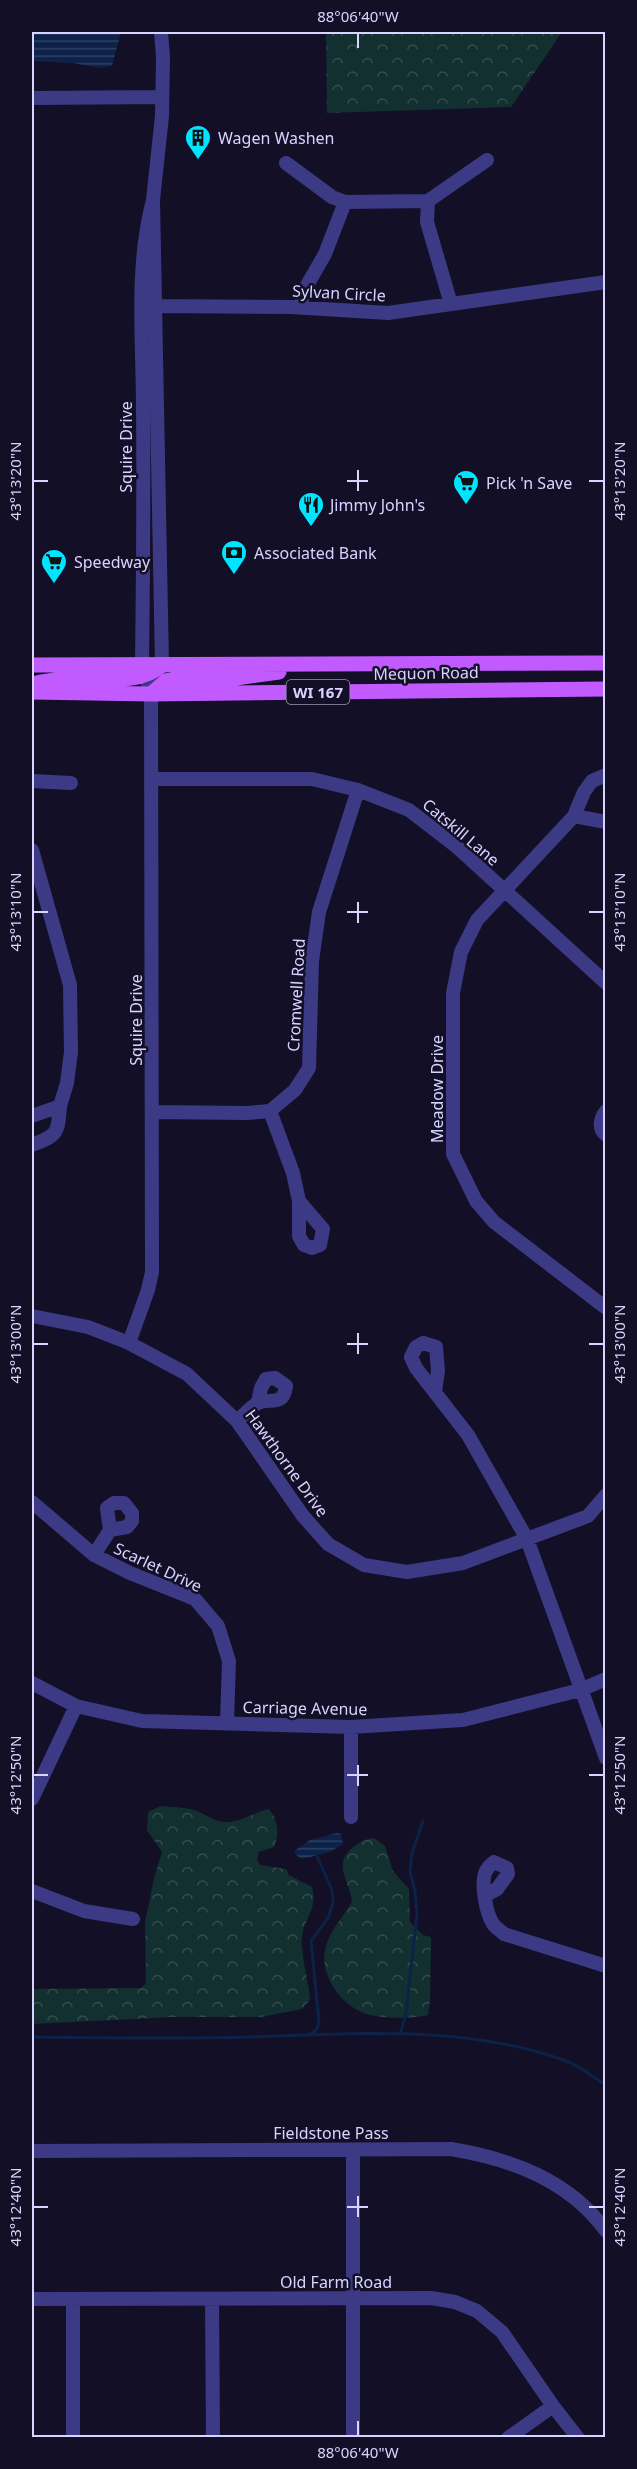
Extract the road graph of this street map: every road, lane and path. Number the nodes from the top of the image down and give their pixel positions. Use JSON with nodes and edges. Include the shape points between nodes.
{"nodes":[{"id":1,"x":161,"y":32,"type":"edge"},
{"id":2,"x":32,"y":98,"type":"edge"},
{"id":3,"x":162,"y":98,"type":"junction"},
{"id":4,"x":487,"y":160,"type":"dead end"},
{"id":5,"x":286,"y":163,"type":"dead end"},
{"id":6,"x":153,"y":200,"type":"junction"},
{"id":7,"x":428,"y":201,"type":"junction"},
{"id":8,"x":345,"y":202,"type":"junction"},
{"id":9,"x":606,"y":282,"type":"edge"},
{"id":10,"x":450,"y":304,"type":"junction"},
{"id":11,"x":141,"y":306,"type":"junction"},
{"id":12,"x":156,"y":306,"type":"junction"},
{"id":13,"x":300,"y":307,"type":"junction"},
{"id":14,"x":606,"y":663,"type":"edge"},
{"id":15,"x":162,"y":665,"type":"junction"},
{"id":16,"x":317,"y":665,"type":"junction"},
{"id":17,"x":32,"y":666,"type":"edge"},
{"id":18,"x":144,"y":670,"type":"junction"},
{"id":19,"x":32,"y":684,"type":"edge"},
{"id":20,"x":606,"y":689,"type":"edge"},
{"id":21,"x":32,"y":692,"type":"edge"},
{"id":22,"x":151,"y":694,"type":"junction"},
{"id":23,"x":606,"y":775,"type":"edge"},
{"id":24,"x":152,"y":779,"type":"junction"},
{"id":25,"x":32,"y":780,"type":"edge"},
{"id":26,"x":71,"y":783,"type":"dead end"},
{"id":27,"x":358,"y":790,"type":"junction"},
{"id":28,"x":574,"y":816,"type":"junction"},
{"id":29,"x":606,"y":822,"type":"edge"},
{"id":30,"x":32,"y":850,"type":"edge"},
{"id":31,"x":505,"y":891,"type":"junction"},
{"id":32,"x":606,"y":983,"type":"edge"},
{"id":33,"x":60,"y":1106,"type":"junction"},
{"id":34,"x":270,"y":1111,"type":"junction"},
{"id":35,"x":606,"y":1111,"type":"edge"},
{"id":36,"x":153,"y":1112,"type":"junction"},
{"id":37,"x":32,"y":1116,"type":"edge"},
{"id":38,"x":606,"y":1135,"type":"edge"},
{"id":39,"x":32,"y":1145,"type":"edge"},
{"id":40,"x":299,"y":1202,"type":"dead end"},
{"id":41,"x":606,"y":1308,"type":"edge"},
{"id":42,"x":32,"y":1316,"type":"edge"},
{"id":43,"x":129,"y":1343,"type":"junction"},
{"id":44,"x":435,"y":1392,"type":"dead end"},
{"id":45,"x":258,"y":1402,"type":"dead end"},
{"id":46,"x":237,"y":1421,"type":"junction"},
{"id":47,"x":606,"y":1495,"type":"edge"},
{"id":48,"x":32,"y":1502,"type":"edge"},
{"id":49,"x":110,"y":1530,"type":"dead end"},
{"id":50,"x":527,"y":1539,"type":"junction"},
{"id":51,"x":94,"y":1555,"type":"junction"},
{"id":52,"x":606,"y":1679,"type":"edge"},
{"id":53,"x":32,"y":1683,"type":"edge"},
{"id":54,"x":580,"y":1690,"type":"junction"},
{"id":55,"x":76,"y":1706,"type":"junction"},
{"id":56,"x":227,"y":1722,"type":"junction"},
{"id":57,"x":351,"y":1727,"type":"junction"},
{"id":58,"x":606,"y":1758,"type":"edge"},
{"id":59,"x":32,"y":1799,"type":"edge"},
{"id":60,"x":351,"y":1818,"type":"dead end"},
{"id":61,"x":32,"y":1892,"type":"edge"},
{"id":62,"x":486,"y":1895,"type":"dead end"},
{"id":63,"x":134,"y":1919,"type":"dead end"},
{"id":64,"x":606,"y":1966,"type":"edge"},
{"id":65,"x":353,"y":2150,"type":"junction"},
{"id":66,"x":32,"y":2151,"type":"edge"},
{"id":67,"x":606,"y":2231,"type":"edge"},
{"id":68,"x":353,"y":2298,"type":"junction"},
{"id":69,"x":32,"y":2300,"type":"edge"},
{"id":70,"x":73,"y":2300,"type":"junction"},
{"id":71,"x":212,"y":2300,"type":"junction"},
{"id":72,"x":553,"y":2406,"type":"junction"},
{"id":73,"x":73,"y":2438,"type":"edge"},
{"id":74,"x":213,"y":2438,"type":"edge"},
{"id":75,"x":353,"y":2438,"type":"edge"},
{"id":76,"x":508,"y":2438,"type":"edge"},
{"id":77,"x":578,"y":2438,"type":"edge"}],
"edges":[{"from":1,"to":3,"type":"street","name":"Squire Drive"},
{"from":2,"to":3,"type":"street"},
{"from":3,"to":6,"type":"street","name":"Squire Drive"},
{"from":4,"to":7,"type":"street"},
{"from":5,"to":8,"type":"street"},
{"from":6,"to":11,"type":"street","name":"Squire Drive","via":[[142,251]]},
{"from":6,"to":12,"type":"street","name":"Squire Drive"},
{"from":7,"to":8,"type":"street"},
{"from":7,"to":10,"type":"street","via":[[427,222]]},
{"from":8,"to":13,"type":"street"},
{"from":9,"to":10,"type":"street","name":"Sylvan Circle"},
{"from":10,"to":13,"type":"street","name":"Sylvan Circle","via":[[388,313]]},
{"from":11,"to":12,"type":"street","name":"Sylvan Circle"},
{"from":11,"to":18,"type":"street","name":"Squire Drive"},
{"from":12,"to":13,"type":"street","name":"Sylvan Circle"},
{"from":12,"to":15,"type":"street","name":"Squire Drive"},
{"from":14,"to":16,"type":"main road","name":"Mequon Road","number":"WI 167"},
{"from":15,"to":16,"type":"main road","name":"Mequon Road","number":"WI 167"},
{"from":15,"to":18,"type":"main road","via":[[152,673]]},
{"from":15,"to":22,"type":"street","name":"Squire Drive"},
{"from":16,"to":22,"type":"main road","via":[[229,679],[177,679],[166,681]]},
{"from":17,"to":18,"type":"main road"},
{"from":18,"to":19,"type":"main road","via":[[128,678],[73,678]]},
{"from":18,"to":22,"type":"street","name":"Squire Drive"},
{"from":20,"to":22,"type":"main road","name":"Mequon Road","number":"WI 167"},
{"from":21,"to":22,"type":"main road","name":"Mequon Road","number":"WI 167"},
{"from":22,"to":24,"type":"street","name":"Squire Drive"},
{"from":23,"to":28,"type":"street","name":"Meadow Drive","via":[[592,781]]},
{"from":24,"to":27,"type":"street","name":"Catskill Lane","via":[[312,779]]},
{"from":24,"to":36,"type":"street","name":"Squire Drive"},
{"from":25,"to":26,"type":"street"},
{"from":27,"to":31,"type":"street","name":"Catskill Lane","via":[[409,810]]},
{"from":27,"to":34,"type":"street","name":"Cromwell Road","via":[[319,912],[312,961],[309,1068],[295,1090]]},
{"from":28,"to":29,"type":"street"},
{"from":28,"to":31,"type":"street","name":"Meadow Drive"},
{"from":30,"to":33,"type":"street","via":[[70,986],[71,1052]]},
{"from":31,"to":32,"type":"street","name":"Catskill Lane"},
{"from":31,"to":41,"type":"street","name":"Meadow Drive","via":[[477,920],[461,952],[453,993],[453,1154],[476,1201],[494,1222]]},
{"from":33,"to":37,"type":"street"},
{"from":33,"to":39,"type":"street","via":[[57,1131]]},
{"from":34,"to":36,"type":"street"},
{"from":34,"to":40,"type":"street","via":[[293,1173]]},
{"from":35,"to":38,"type":"street","via":[[600,1127]]},
{"from":36,"to":43,"type":"street","name":"Squire Drive","via":[[152,1272]]},
{"from":42,"to":43,"type":"street","name":"Hawthorne Drive","via":[[88,1327]]},
{"from":43,"to":46,"type":"street","name":"Hawthorne Drive","via":[[187,1374]]},
{"from":44,"to":50,"type":"street","via":[[468,1436]]},
{"from":45,"to":46,"type":"street"},
{"from":46,"to":50,"type":"street","name":"Hawthorne Drive","via":[[303,1516],[328,1544],[364,1565],[406,1572],[463,1563]]},
{"from":47,"to":50,"type":"street","via":[[588,1516]]},
{"from":48,"to":51,"type":"street","name":"Scarlet Drive"},
{"from":49,"to":51,"type":"street"},
{"from":50,"to":54,"type":"street"},
{"from":51,"to":56,"type":"street","name":"Scarlet Drive","via":[[195,1599],[218,1626],[229,1661]]},
{"from":52,"to":54,"type":"street","name":"Carriage Avenue"},
{"from":53,"to":55,"type":"street","name":"Carriage Avenue"},
{"from":54,"to":57,"type":"street","name":"Carriage Avenue","via":[[463,1720]]},
{"from":54,"to":58,"type":"street"},
{"from":55,"to":56,"type":"street","name":"Carriage Avenue","via":[[142,1721]]},
{"from":55,"to":59,"type":"street"},
{"from":56,"to":57,"type":"street","name":"Carriage Avenue"},
{"from":57,"to":60,"type":"street"},
{"from":61,"to":63,"type":"street","via":[[84,1911]]},
{"from":62,"to":64,"type":"street","via":[[493,1924],[504,1934]]},
{"from":65,"to":66,"type":"street","name":"Fieldstone Pass"},
{"from":65,"to":67,"type":"street","name":"Fieldstone Pass","via":[[452,2149],[513,2163],[562,2189],[593,2213]]},
{"from":65,"to":68,"type":"street"},
{"from":68,"to":71,"type":"street","name":"Old Farm Road"},
{"from":68,"to":72,"type":"street","name":"Old Farm Road","via":[[431,2298],[477,2311],[502,2332]]},
{"from":68,"to":75,"type":"street"},
{"from":69,"to":70,"type":"street","name":"Old Farm Road"},
{"from":70,"to":71,"type":"street","name":"Old Farm Road"},
{"from":70,"to":73,"type":"street"},
{"from":71,"to":74,"type":"street"},
{"from":72,"to":76,"type":"street"},
{"from":72,"to":77,"type":"street","name":"Old Farm Road"}]}
